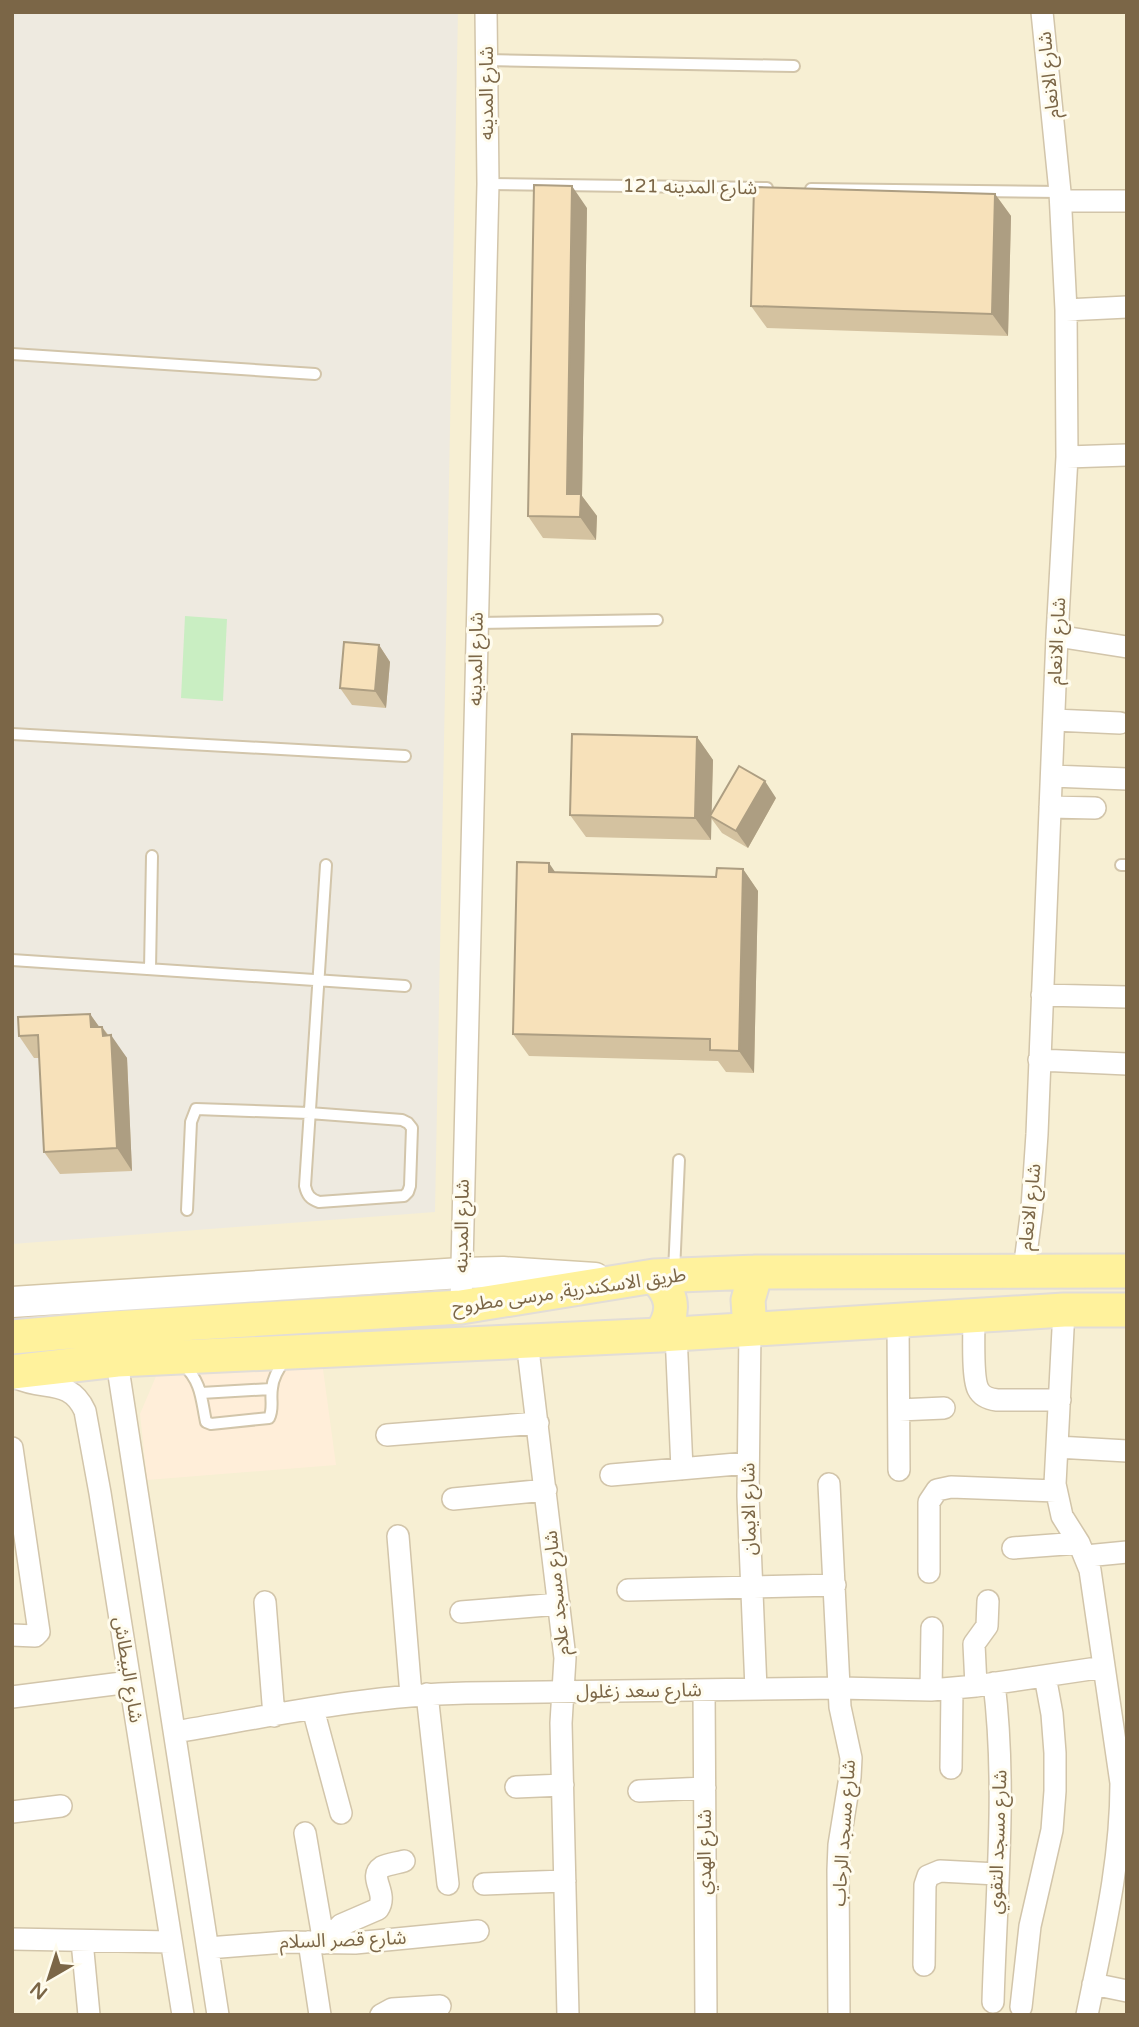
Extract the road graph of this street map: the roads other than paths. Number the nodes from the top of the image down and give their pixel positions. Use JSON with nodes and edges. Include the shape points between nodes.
{"nodes":[{"id":1,"x":486,"y":12,"type":"edge"},
{"id":2,"x":1042,"y":12,"type":"edge"},
{"id":3,"x":487,"y":60,"type":"junction"},
{"id":4,"x":794,"y":66,"type":"dead end"},
{"id":5,"x":488,"y":184,"type":"junction"},
{"id":6,"x":781,"y":188,"type":"edge"},
{"id":7,"x":795,"y":188,"type":"edge"},
{"id":8,"x":1060,"y":197,"type":"junction"},
{"id":9,"x":1127,"y":201,"type":"edge"},
{"id":10,"x":1127,"y":307,"type":"edge"},
{"id":11,"x":1066,"y":310,"type":"junction"},
{"id":12,"x":12,"y":354,"type":"edge"},
{"id":13,"x":315,"y":374,"type":"dead end"},
{"id":14,"x":1127,"y":455,"type":"edge"},
{"id":15,"x":1067,"y":457,"type":"junction"},
{"id":16,"x":657,"y":620,"type":"dead end"},
{"id":17,"x":477,"y":623,"type":"junction"},
{"id":18,"x":1057,"y":636,"type":"junction"},
{"id":19,"x":1127,"y":647,"type":"edge"},
{"id":20,"x":1054,"y":720,"type":"junction"},
{"id":21,"x":1119,"y":723,"type":"dead end"},
{"id":22,"x":12,"y":734,"type":"edge"},
{"id":23,"x":405,"y":755,"type":"dead end"},
{"id":24,"x":1052,"y":776,"type":"junction"},
{"id":25,"x":1127,"y":779,"type":"edge"},
{"id":26,"x":1050,"y":807,"type":"junction"},
{"id":27,"x":1095,"y":808,"type":"dead end"},
{"id":28,"x":152,"y":856,"type":"dead end"},
{"id":29,"x":326,"y":865,"type":"dead end"},
{"id":30,"x":12,"y":960,"type":"edge"},
{"id":31,"x":150,"y":969,"type":"junction"},
{"id":32,"x":318,"y":981,"type":"junction"},
{"id":33,"x":405,"y":986,"type":"dead end"},
{"id":34,"x":1042,"y":996,"type":"junction"},
{"id":35,"x":1127,"y":998,"type":"edge"},
{"id":36,"x":1039,"y":1060,"type":"junction"},
{"id":37,"x":1127,"y":1064,"type":"edge"},
{"id":38,"x":310,"y":1113,"type":"junction"},
{"id":39,"x":679,"y":1160,"type":"dead end"},
{"id":40,"x":187,"y":1210,"type":"dead end"},
{"id":41,"x":1024,"y":1270,"type":"junction"},
{"id":42,"x":1127,"y":1271,"type":"edge"},
{"id":43,"x":756,"y":1272,"type":"junction"},
{"id":44,"x":461,"y":1273,"type":"junction"},
{"id":45,"x":664,"y":1275,"type":"junction"},
{"id":46,"x":620,"y":1281,"type":"junction"},
{"id":47,"x":12,"y":1302,"type":"edge"},
{"id":48,"x":461,"y":1307,"type":"junction"},
{"id":49,"x":1064,"y":1310,"type":"junction"},
{"id":50,"x":1127,"y":1310,"type":"edge"},
{"id":51,"x":974,"y":1316,"type":"junction"},
{"id":52,"x":898,"y":1321,"type":"junction"},
{"id":53,"x":113,"y":1328,"type":"junction"},
{"id":54,"x":750,"y":1329,"type":"junction"},
{"id":55,"x":668,"y":1334,"type":"junction"},
{"id":56,"x":12,"y":1338,"type":"edge"},
{"id":57,"x":527,"y":1341,"type":"junction"},
{"id":58,"x":293,"y":1352,"type":"junction"},
{"id":59,"x":176,"y":1357,"type":"junction"},
{"id":60,"x":117,"y":1360,"type":"junction"},
{"id":61,"x":12,"y":1374,"type":"edge"},
{"id":62,"x":271,"y":1388,"type":"junction"},
{"id":63,"x":201,"y":1392,"type":"junction"},
{"id":64,"x":1059,"y":1400,"type":"junction"},
{"id":65,"x":944,"y":1408,"type":"dead end"},
{"id":66,"x":899,"y":1410,"type":"junction"},
{"id":67,"x":538,"y":1423,"type":"junction"},
{"id":68,"x":387,"y":1435,"type":"dead end"},
{"id":69,"x":1057,"y":1447,"type":"junction"},
{"id":70,"x":12,"y":1448,"type":"edge"},
{"id":71,"x":1127,"y":1451,"type":"edge"},
{"id":72,"x":748,"y":1463,"type":"junction"},
{"id":73,"x":682,"y":1469,"type":"junction"},
{"id":74,"x":899,"y":1470,"type":"dead end"},
{"id":75,"x":611,"y":1475,"type":"dead end"},
{"id":76,"x":829,"y":1484,"type":"dead end"},
{"id":77,"x":136,"y":1488,"type":"junction"},
{"id":78,"x":546,"y":1490,"type":"junction"},
{"id":79,"x":1056,"y":1491,"type":"junction"},
{"id":80,"x":100,"y":1493,"type":"junction"},
{"id":81,"x":453,"y":1499,"type":"dead end"},
{"id":82,"x":398,"y":1536,"type":"dead end"},
{"id":83,"x":1013,"y":1548,"type":"dead end"},
{"id":84,"x":1083,"y":1550,"type":"junction"},
{"id":85,"x":1127,"y":1552,"type":"edge"},
{"id":86,"x":21,"y":1573,"type":"edge"},
{"id":87,"x":929,"y":1573,"type":"dead end"},
{"id":88,"x":835,"y":1585,"type":"junction"},
{"id":89,"x":752,"y":1587,"type":"junction"},
{"id":90,"x":628,"y":1590,"type":"dead end"},
{"id":91,"x":988,"y":1601,"type":"dead end"},
{"id":92,"x":264,"y":1602,"type":"dead end"},
{"id":93,"x":559,"y":1604,"type":"junction"},
{"id":94,"x":461,"y":1612,"type":"dead end"},
{"id":95,"x":932,"y":1628,"type":"dead end"},
{"id":96,"x":12,"y":1635,"type":"edge"},
{"id":97,"x":1104,"y":1667,"type":"junction"},
{"id":98,"x":1045,"y":1676,"type":"junction"},
{"id":99,"x":130,"y":1682,"type":"junction"},
{"id":100,"x":985,"y":1684,"type":"junction"},
{"id":101,"x":839,"y":1688,"type":"junction"},
{"id":102,"x":756,"y":1689,"type":"junction"},
{"id":103,"x":942,"y":1689,"type":"junction"},
{"id":104,"x":704,"y":1690,"type":"junction"},
{"id":105,"x":562,"y":1692,"type":"junction"},
{"id":106,"x":419,"y":1694,"type":"junction"},
{"id":107,"x":12,"y":1697,"type":"edge"},
{"id":108,"x":313,"y":1709,"type":"junction"},
{"id":109,"x":274,"y":1716,"type":"junction"},
{"id":110,"x":175,"y":1732,"type":"junction"},
{"id":111,"x":951,"y":1768,"type":"dead end"},
{"id":112,"x":563,"y":1785,"type":"junction"},
{"id":113,"x":516,"y":1787,"type":"dead end"},
{"id":114,"x":705,"y":1788,"type":"junction"},
{"id":115,"x":639,"y":1791,"type":"dead end"},
{"id":116,"x":61,"y":1806,"type":"dead end"},
{"id":117,"x":12,"y":1812,"type":"edge"},
{"id":118,"x":341,"y":1813,"type":"dead end"},
{"id":119,"x":305,"y":1833,"type":"dead end"},
{"id":120,"x":404,"y":1861,"type":"dead end"},
{"id":121,"x":1122,"y":1869,"type":"edge"},
{"id":122,"x":997,"y":1874,"type":"junction"},
{"id":123,"x":565,"y":1881,"type":"junction"},
{"id":124,"x":448,"y":1884,"type":"dead end"},
{"id":125,"x":484,"y":1885,"type":"dead end"},
{"id":126,"x":478,"y":1931,"type":"dead end"},
{"id":127,"x":12,"y":1939,"type":"edge"},
{"id":128,"x":82,"y":1941,"type":"junction"},
{"id":129,"x":172,"y":1942,"type":"junction"},
{"id":130,"x":316,"y":1943,"type":"junction"},
{"id":131,"x":208,"y":1948,"type":"junction"},
{"id":132,"x":924,"y":1965,"type":"dead end"},
{"id":133,"x":1093,"y":1984,"type":"junction"},
{"id":134,"x":1127,"y":1991,"type":"edge"},
{"id":135,"x":993,"y":2002,"type":"dead end"},
{"id":136,"x":440,"y":2006,"type":"dead end"},
{"id":137,"x":1021,"y":2007,"type":"dead end"},
{"id":138,"x":89,"y":2015,"type":"edge"},
{"id":139,"x":183,"y":2015,"type":"edge"},
{"id":140,"x":218,"y":2015,"type":"edge"},
{"id":141,"x":320,"y":2015,"type":"edge"},
{"id":142,"x":381,"y":2015,"type":"edge"},
{"id":143,"x":568,"y":2015,"type":"edge"},
{"id":144,"x":706,"y":2015,"type":"edge"},
{"id":145,"x":839,"y":2015,"type":"edge"},
{"id":146,"x":1087,"y":2015,"type":"edge"}],
"edges":[{"from":1,"to":3,"type":"street","name":"شارع المدينه"},
{"from":2,"to":8,"type":"street","name":"شارع الانعام"},
{"from":3,"to":4,"type":"lane"},
{"from":3,"to":5,"type":"street","name":"شارع المدينه"},
{"from":5,"to":6,"type":"lane","name":"شارع المدينه 121"},
{"from":5,"to":17,"type":"street","name":"شارع المدينه"},
{"from":7,"to":8,"type":"lane"},
{"from":8,"to":9,"type":"street"},
{"from":8,"to":11,"type":"street","name":"شارع الانعام"},
{"from":10,"to":11,"type":"street"},
{"from":11,"to":15,"type":"street","name":"شارع الانعام"},
{"from":12,"to":13,"type":"lane"},
{"from":14,"to":15,"type":"street"},
{"from":15,"to":18,"type":"street","name":"شارع الانعام"},
{"from":16,"to":17,"type":"lane"},
{"from":17,"to":44,"type":"street","name":"شارع المدينه"},
{"from":18,"to":19,"type":"street"},
{"from":18,"to":20,"type":"street","name":"شارع الانعام"},
{"from":20,"to":21,"type":"street"},
{"from":20,"to":24,"type":"street","name":"شارع الانعام"},
{"from":22,"to":23,"type":"lane"},
{"from":24,"to":25,"type":"street"},
{"from":24,"to":26,"type":"street","name":"شارع الانعام"},
{"from":26,"to":27,"type":"street"},
{"from":26,"to":34,"type":"street","name":"شارع الانعام"},
{"from":28,"to":31,"type":"lane"},
{"from":29,"to":32,"type":"lane"},
{"from":30,"to":31,"type":"lane"},
{"from":31,"to":32,"type":"lane"},
{"from":32,"to":33,"type":"lane"},
{"from":32,"to":38,"type":"lane"},
{"from":34,"to":35,"type":"street"},
{"from":34,"to":36,"type":"street","name":"شارع الانعام"},
{"from":36,"to":37,"type":"street"},
{"from":36,"to":41,"type":"street","name":"شارع الانعام","via":[[1034,1184]]},
{"from":38,"to":38,"type":"lane","via":[[305,1186],[312,1200],[392,1197],[408,1192],[412,1128],[408,1123]]},
{"from":38,"to":40,"type":"lane","via":[[196,1109],[191,1122]]},
{"from":39,"to":45,"type":"lane"},
{"from":41,"to":42,"type":"main road","name":"طريق الاسكندرية, مرسى مطروح"},
{"from":41,"to":43,"type":"main road","name":"طريق الاسكندرية, مرسى مطروح"},
{"from":43,"to":45,"type":"main road","name":"طريق الاسكندرية, مرسى مطروح"},
{"from":43,"to":54,"type":"main road","via":[[748,1300]]},
{"from":44,"to":46,"type":"main road"},
{"from":44,"to":47,"type":"main road"},
{"from":44,"to":48,"type":"street","name":"شارع المدينه"},
{"from":45,"to":46,"type":"main road","name":"طريق الاسكندرية, مرسى مطروح"},
{"from":45,"to":55,"type":"main road","via":[[671,1311]]},
{"from":46,"to":48,"type":"main road","name":"طريق الاسكندرية, مرسى مطروح"},
{"from":48,"to":53,"type":"main road","name":"طريق الاسكندرية, مرسى مطروح"},
{"from":49,"to":50,"type":"main road","name":"طريق الاسكندرية, مرسى مطروح"},
{"from":49,"to":51,"type":"main road","name":"طريق الاسكندرية, مرسى مطروح"},
{"from":49,"to":64,"type":"street"},
{"from":51,"to":52,"type":"main road","name":"طريق الاسكندرية, مرسى مطروح"},
{"from":51,"to":64,"type":"street","via":[[976,1383],[981,1394],[997,1400]]},
{"from":52,"to":54,"type":"main road","name":"طريق الاسكندرية, مرسى مطروح"},
{"from":52,"to":66,"type":"street"},
{"from":53,"to":56,"type":"main road","name":"طريق الاسكندرية, مرسى مطروح"},
{"from":53,"to":60,"type":"street","name":"شارع البيطاش"},
{"from":54,"to":55,"type":"main road","name":"طريق الاسكندرية, مرسى مطروح"},
{"from":54,"to":72,"type":"street","name":"شارع الايمان"},
{"from":55,"to":57,"type":"main road","name":"طريق الاسكندرية, مرسى مطروح"},
{"from":55,"to":73,"type":"street"},
{"from":57,"to":58,"type":"main road","name":"طريق الاسكندرية, مرسى مطروح"},
{"from":57,"to":67,"type":"street","name":"شارع مسجد علام"},
{"from":58,"to":59,"type":"main road","name":"طريق الاسكندرية, مرسى مطروح"},
{"from":58,"to":62,"type":"lane","via":[[275,1374]]},
{"from":59,"to":60,"type":"main road","name":"طريق الاسكندرية, مرسى مطروح"},
{"from":59,"to":63,"type":"lane"},
{"from":60,"to":61,"type":"main road","name":"طريق الاسكندرية, مرسى مطروح"},
{"from":60,"to":77,"type":"street","name":"شارع البيطاش"},
{"from":61,"to":80,"type":"street","name":"شارع البيطاش","via":[[30,1383],[56,1386],[79,1399]]},
{"from":62,"to":63,"type":"lane"},
{"from":62,"to":63,"type":"lane","via":[[269,1419],[211,1424],[206,1422]]},
{"from":64,"to":69,"type":"street"},
{"from":65,"to":66,"type":"street"},
{"from":66,"to":74,"type":"street"},
{"from":67,"to":68,"type":"street"},
{"from":67,"to":78,"type":"street","name":"شارع مسجد علام"},
{"from":69,"to":71,"type":"street"},
{"from":69,"to":79,"type":"street"},
{"from":70,"to":86,"type":"street"},
{"from":72,"to":73,"type":"street"},
{"from":72,"to":89,"type":"street","name":"شارع الايمان"},
{"from":73,"to":75,"type":"street"},
{"from":76,"to":88,"type":"street","name":"شارع مسجد الرحاب"},
{"from":77,"to":80,"type":"street"},
{"from":77,"to":110,"type":"street","name":"شارع البيطاش"},
{"from":78,"to":81,"type":"street"},
{"from":78,"to":93,"type":"street","name":"شارع مسجد علام"},
{"from":79,"to":84,"type":"street","via":[[1062,1516]]},
{"from":79,"to":87,"type":"street","via":[[937,1490],[929,1502]]},
{"from":80,"to":99,"type":"street","name":"شارع البيطاش"},
{"from":82,"to":106,"type":"street"},
{"from":83,"to":84,"type":"street"},
{"from":84,"to":85,"type":"street"},
{"from":84,"to":97,"type":"street","via":[[1092,1578]]},
{"from":86,"to":96,"type":"street","via":[[39,1632],[35,1636]]},
{"from":88,"to":89,"type":"street"},
{"from":88,"to":101,"type":"street","name":"شارع مسجد الرحاب"},
{"from":89,"to":90,"type":"street"},
{"from":89,"to":102,"type":"street","name":"شارع الايمان"},
{"from":91,"to":100,"type":"street","name":"شارع مسجد التقوي","via":[[987,1626],[974,1644]]},
{"from":92,"to":109,"type":"street"},
{"from":93,"to":94,"type":"street"},
{"from":93,"to":105,"type":"street","name":"شارع مسجد علام","via":[[565,1658]]},
{"from":95,"to":103,"type":"street"},
{"from":97,"to":98,"type":"street","name":"شارع سعد زغلول"},
{"from":97,"to":121,"type":"street","via":[[1121,1783]]},
{"from":98,"to":100,"type":"street","name":"شارع سعد زغلول"},
{"from":98,"to":137,"type":"street","via":[[1053,1727],[1055,1791],[1052,1830],[1030,1926]]},
{"from":99,"to":107,"type":"street"},
{"from":99,"to":129,"type":"street","name":"شارع البيطاش"},
{"from":100,"to":103,"type":"street","name":"شارع سعد زغلول"},
{"from":100,"to":122,"type":"street","name":"شارع مسجد التقوي","via":[[1000,1756]]},
{"from":101,"to":102,"type":"street","name":"شارع سعد زغلول"},
{"from":101,"to":103,"type":"street","name":"شارع سعد زغلول"},
{"from":101,"to":145,"type":"street","name":"شارع مسجد الرحاب","via":[[851,1758],[839,1845]]},
{"from":102,"to":104,"type":"street","name":"شارع سعد زغلول"},
{"from":103,"to":111,"type":"street"},
{"from":104,"to":105,"type":"street","name":"شارع سعد زغلول"},
{"from":104,"to":114,"type":"street","name":"شارع الهدي"},
{"from":105,"to":106,"type":"street","name":"شارع سعد زغلول"},
{"from":105,"to":112,"type":"street","name":"شارع مسجد علام"},
{"from":106,"to":108,"type":"street","name":"شارع سعد زغلول"},
{"from":106,"to":124,"type":"street"},
{"from":108,"to":109,"type":"street","name":"شارع سعد زغلول"},
{"from":108,"to":118,"type":"street"},
{"from":109,"to":110,"type":"street","name":"شارع سعد زغلول"},
{"from":110,"to":131,"type":"street","name":"شارع البيطاش"},
{"from":112,"to":113,"type":"street"},
{"from":112,"to":123,"type":"street","name":"شارع مسجد علام"},
{"from":114,"to":115,"type":"street"},
{"from":114,"to":144,"type":"street","name":"شارع الهدي"},
{"from":116,"to":117,"type":"street"},
{"from":119,"to":130,"type":"street"},
{"from":120,"to":130,"type":"street","via":[[378,1871],[383,1899],[378,1909],[341,1925]]},
{"from":121,"to":133,"type":"street"},
{"from":122,"to":132,"type":"street","via":[[940,1871],[928,1876]]},
{"from":122,"to":135,"type":"street","name":"شارع مسجد التقوي"},
{"from":123,"to":125,"type":"street"},
{"from":123,"to":143,"type":"street","name":"شارع مسجد علام"},
{"from":126,"to":130,"type":"street","name":"شارع قصر السلام","via":[[378,1942]]},
{"from":127,"to":128,"type":"street"},
{"from":128,"to":129,"type":"street"},
{"from":128,"to":138,"type":"street"},
{"from":129,"to":139,"type":"street","name":"شارع البيطاش"},
{"from":130,"to":131,"type":"street","name":"شارع قصر السلام"},
{"from":130,"to":141,"type":"street"},
{"from":131,"to":140,"type":"street","name":"شارع البيطاش"},
{"from":133,"to":134,"type":"street"},
{"from":133,"to":146,"type":"street"},
{"from":136,"to":142,"type":"street","via":[[391,2009]]}]}
